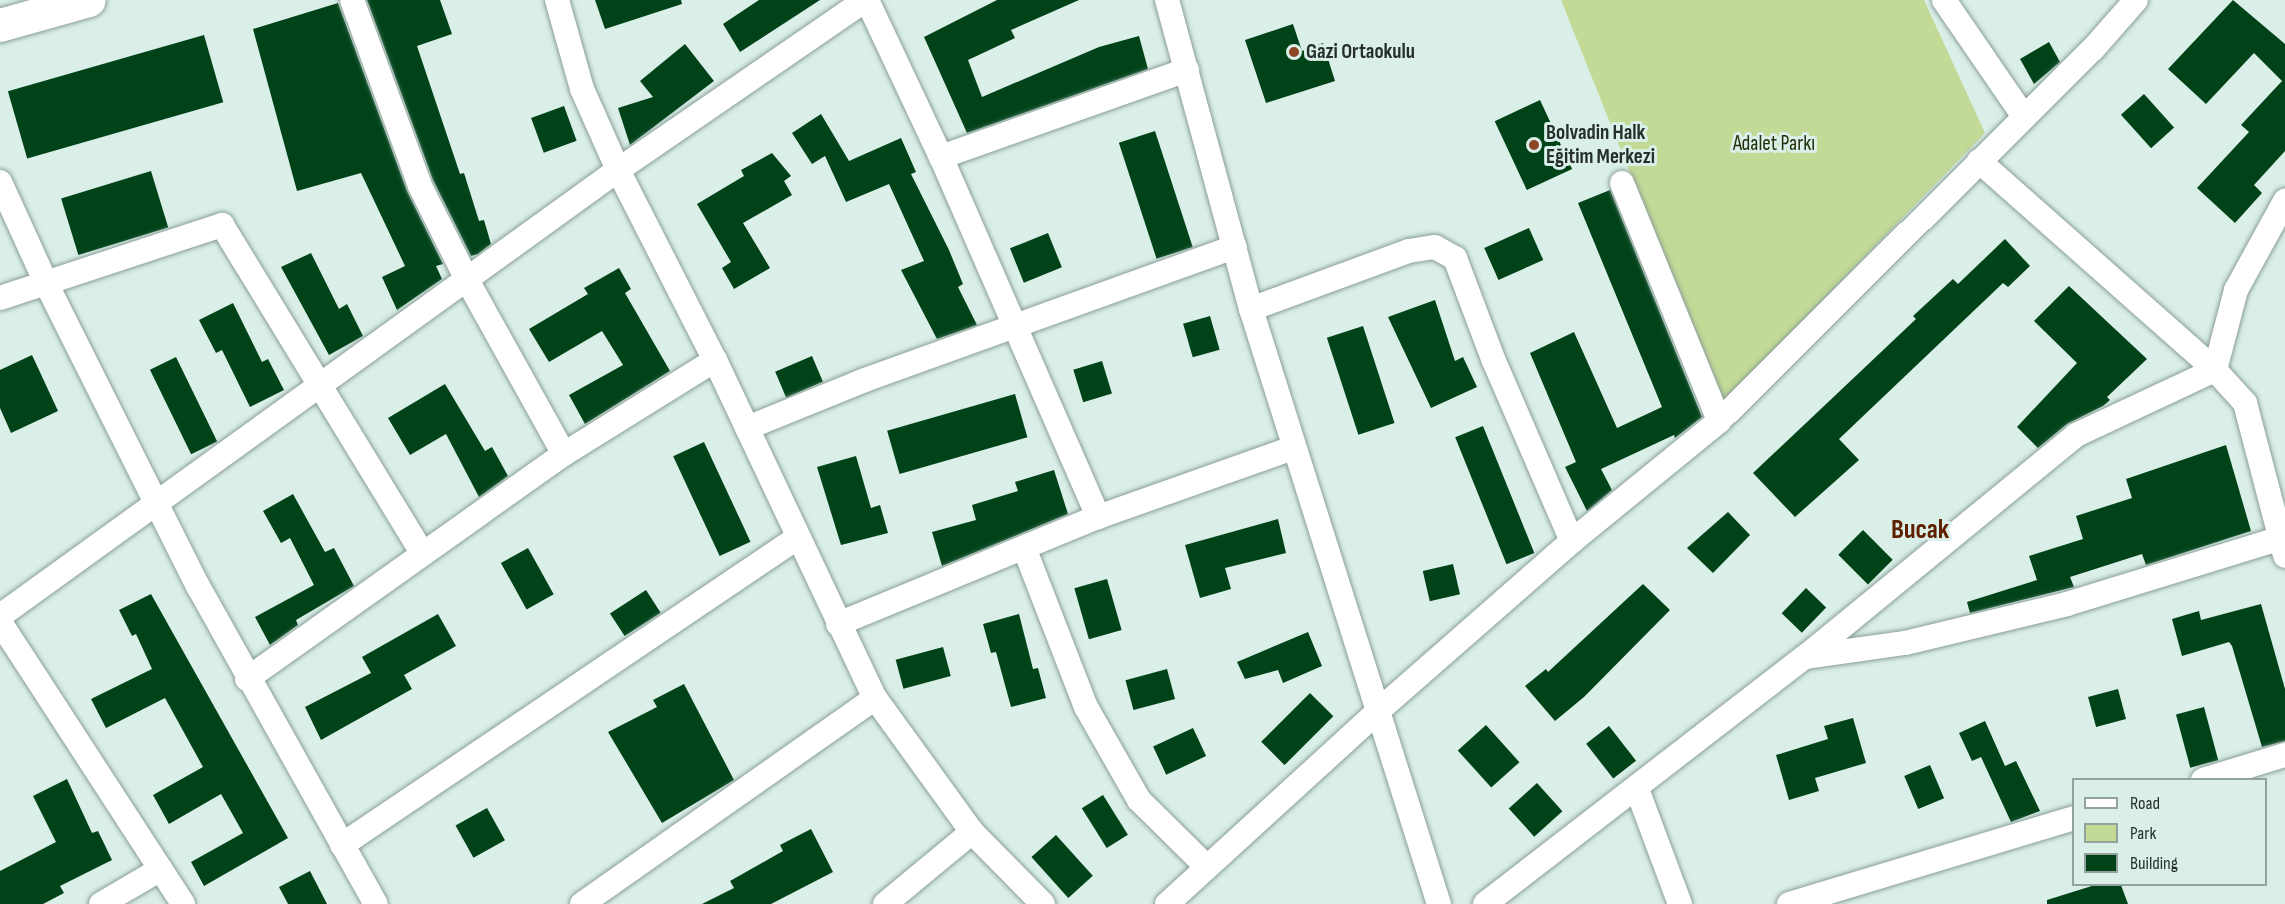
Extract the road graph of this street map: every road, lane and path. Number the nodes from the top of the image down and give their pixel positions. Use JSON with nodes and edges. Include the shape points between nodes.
{"nodes":[{"id":1,"x":89,"y":0,"type":"edge"},
{"id":2,"x":352,"y":0,"type":"edge"},
{"id":3,"x":557,"y":0,"type":"edge"},
{"id":4,"x":866,"y":0,"type":"edge"},
{"id":5,"x":1167,"y":0,"type":"edge"},
{"id":6,"x":1944,"y":0,"type":"edge"},
{"id":7,"x":2136,"y":0,"type":"edge"},
{"id":8,"x":0,"y":25,"type":"edge"},
{"id":9,"x":1187,"y":70,"type":"junction"},
{"id":10,"x":2024,"y":117,"type":"junction"},
{"id":11,"x":941,"y":157,"type":"junction"},
{"id":12,"x":1979,"y":161,"type":"junction"},
{"id":13,"x":618,"y":170,"type":"junction"},
{"id":14,"x":0,"y":182,"type":"edge"},
{"id":15,"x":1622,"y":183,"type":"dead end"},
{"id":16,"x":2285,"y":201,"type":"edge"},
{"id":17,"x":1235,"y":247,"type":"junction"},
{"id":18,"x":467,"y":280,"type":"junction"},
{"id":19,"x":46,"y":283,"type":"junction"},
{"id":20,"x":0,"y":298,"type":"edge"},
{"id":21,"x":1251,"y":309,"type":"junction"},
{"id":22,"x":1016,"y":327,"type":"junction"},
{"id":23,"x":715,"y":360,"type":"junction"},
{"id":24,"x":2215,"y":370,"type":"junction"},
{"id":25,"x":322,"y":384,"type":"junction"},
{"id":26,"x":1719,"y":421,"type":"junction"},
{"id":27,"x":747,"y":428,"type":"junction"},
{"id":28,"x":1293,"y":448,"type":"junction"},
{"id":29,"x":564,"y":454,"type":"junction"},
{"id":30,"x":157,"y":502,"type":"junction"},
{"id":31,"x":1098,"y":517,"type":"junction"},
{"id":32,"x":797,"y":538,"type":"junction"},
{"id":33,"x":1572,"y":541,"type":"junction"},
{"id":34,"x":2283,"y":547,"type":"edge"},
{"id":35,"x":1025,"y":550,"type":"junction"},
{"id":36,"x":422,"y":553,"type":"junction"},
{"id":37,"x":0,"y":616,"type":"edge"},
{"id":38,"x":0,"y":622,"type":"edge"},
{"id":39,"x":838,"y":624,"type":"junction"},
{"id":40,"x":1805,"y":657,"type":"junction"},
{"id":41,"x":247,"y":679,"type":"junction"},
{"id":42,"x":875,"y":698,"type":"junction"},
{"id":43,"x":1377,"y":711,"type":"junction"},
{"id":44,"x":2285,"y":755,"type":"edge"},
{"id":45,"x":2210,"y":778,"type":"edge"},
{"id":46,"x":1637,"y":789,"type":"junction"},
{"id":47,"x":2072,"y":818,"type":"edge"},
{"id":48,"x":972,"y":832,"type":"junction"},
{"id":49,"x":342,"y":845,"type":"junction"},
{"id":50,"x":1207,"y":867,"type":"junction"},
{"id":51,"x":161,"y":869,"type":"junction"},
{"id":52,"x":101,"y":904,"type":"edge"},
{"id":53,"x":183,"y":904,"type":"edge"},
{"id":54,"x":376,"y":904,"type":"edge"},
{"id":55,"x":582,"y":904,"type":"edge"},
{"id":56,"x":885,"y":904,"type":"edge"},
{"id":57,"x":1043,"y":904,"type":"edge"},
{"id":58,"x":1167,"y":904,"type":"edge"},
{"id":59,"x":1439,"y":904,"type":"edge"},
{"id":60,"x":1485,"y":904,"type":"edge"},
{"id":61,"x":1680,"y":904,"type":"edge"},
{"id":62,"x":1789,"y":904,"type":"edge"}],
"edges":[{"from":1,"to":8,"type":"main road"},
{"from":2,"to":18,"type":"street","via":[[420,186]]},
{"from":3,"to":13,"type":"street","via":[[582,89]]},
{"from":4,"to":11,"type":"street"},
{"from":4,"to":13,"type":"street"},
{"from":5,"to":9,"type":"street"},
{"from":6,"to":10,"type":"street"},
{"from":7,"to":10,"type":"street"},
{"from":9,"to":11,"type":"street"},
{"from":9,"to":17,"type":"street"},
{"from":10,"to":12,"type":"street"},
{"from":11,"to":22,"type":"street"},
{"from":12,"to":24,"type":"street"},
{"from":12,"to":26,"type":"street"},
{"from":13,"to":18,"type":"street"},
{"from":13,"to":23,"type":"street"},
{"from":14,"to":19,"type":"street"},
{"from":15,"to":26,"type":"street"},
{"from":16,"to":24,"type":"street","via":[[2236,290]]},
{"from":17,"to":21,"type":"street"},
{"from":17,"to":22,"type":"street"},
{"from":18,"to":25,"type":"street"},
{"from":18,"to":29,"type":"street"},
{"from":19,"to":20,"type":"street"},
{"from":19,"to":25,"type":"street","via":[[222,225]]},
{"from":19,"to":30,"type":"street"},
{"from":21,"to":28,"type":"street"},
{"from":21,"to":33,"type":"street","via":[[1409,251],[1435,247],[1455,258],[1494,361]]},
{"from":22,"to":27,"type":"street"},
{"from":22,"to":31,"type":"street"},
{"from":23,"to":27,"type":"street"},
{"from":23,"to":29,"type":"street"},
{"from":24,"to":34,"type":"street","via":[[2245,403]]},
{"from":24,"to":40,"type":"street","via":[[2076,435]]},
{"from":25,"to":30,"type":"street"},
{"from":25,"to":36,"type":"street"},
{"from":26,"to":33,"type":"street"},
{"from":27,"to":32,"type":"street"},
{"from":28,"to":31,"type":"street"},
{"from":28,"to":43,"type":"street"},
{"from":29,"to":36,"type":"street"},
{"from":30,"to":37,"type":"street"},
{"from":30,"to":41,"type":"street"},
{"from":31,"to":35,"type":"street"},
{"from":32,"to":39,"type":"street"},
{"from":32,"to":49,"type":"street"},
{"from":33,"to":43,"type":"street"},
{"from":34,"to":40,"type":"street","via":[[1905,643]]},
{"from":35,"to":39,"type":"street"},
{"from":35,"to":50,"type":"street","via":[[1086,707],[1139,800]]},
{"from":36,"to":41,"type":"street"},
{"from":38,"to":51,"type":"street"},
{"from":39,"to":42,"type":"street"},
{"from":40,"to":46,"type":"street","via":[[1701,734]]},
{"from":41,"to":49,"type":"street"},
{"from":42,"to":48,"type":"street"},
{"from":42,"to":55,"type":"street"},
{"from":43,"to":50,"type":"street"},
{"from":43,"to":59,"type":"street"},
{"from":44,"to":45,"type":"street"},
{"from":46,"to":60,"type":"street"},
{"from":46,"to":61,"type":"street"},
{"from":47,"to":62,"type":"street"},
{"from":48,"to":56,"type":"street"},
{"from":48,"to":57,"type":"street"},
{"from":49,"to":54,"type":"street"},
{"from":50,"to":58,"type":"street"},
{"from":51,"to":52,"type":"street"},
{"from":51,"to":53,"type":"street"}]}
